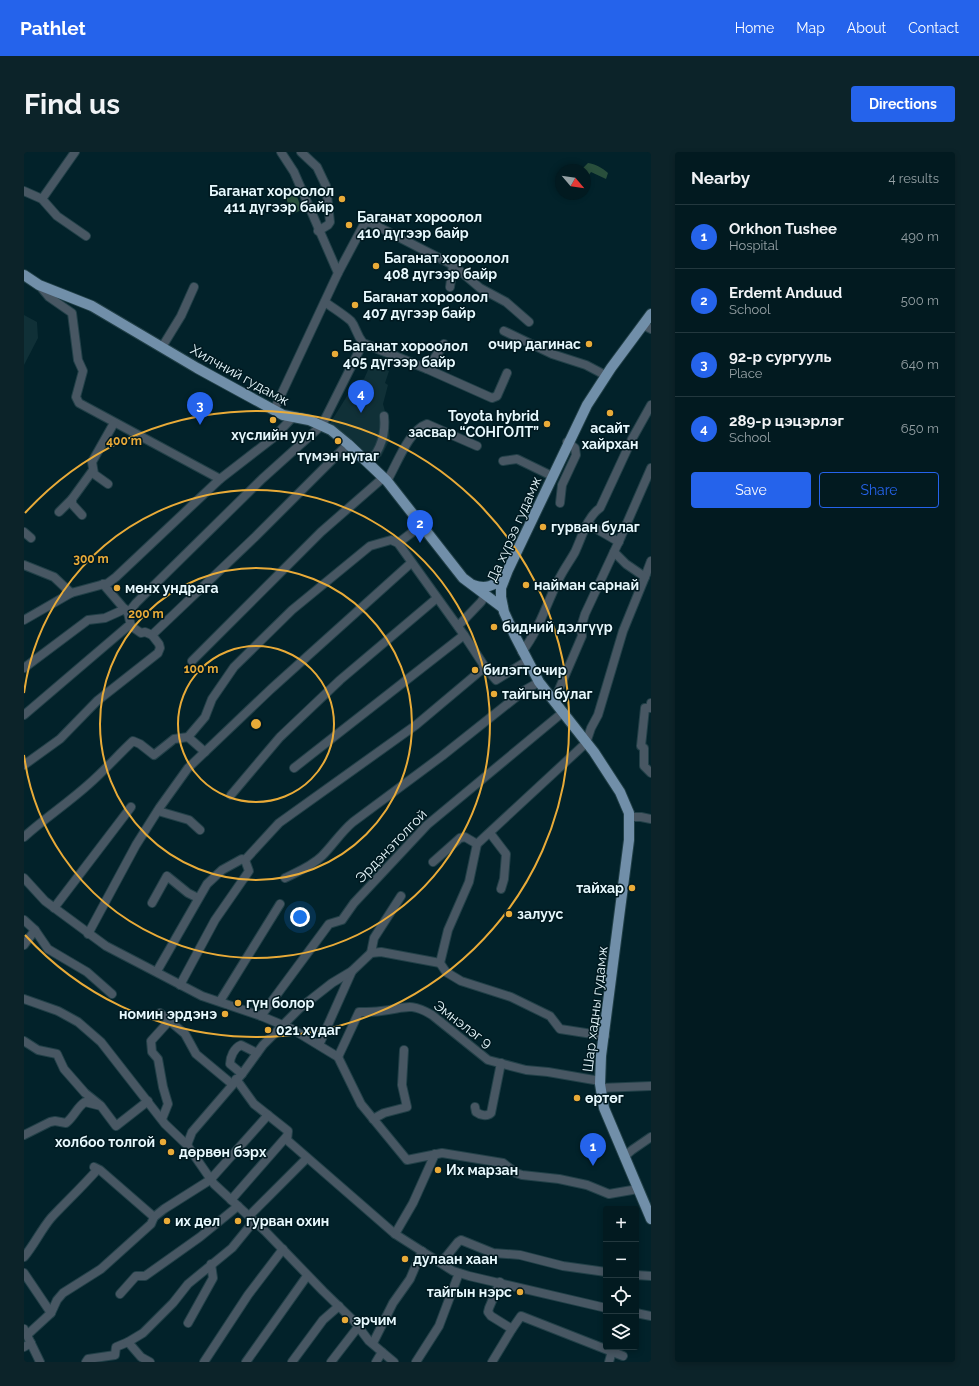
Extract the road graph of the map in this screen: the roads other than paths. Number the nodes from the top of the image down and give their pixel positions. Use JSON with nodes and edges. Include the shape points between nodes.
{"nodes":[{"id":1,"x":75,"y":152,"type":"edge"},
{"id":2,"x":281,"y":152,"type":"edge"},
{"id":3,"x":301,"y":152,"type":"edge"},
{"id":4,"x":24,"y":191,"type":"edge"},
{"id":5,"x":42,"y":198,"type":"junction"},
{"id":6,"x":318,"y":231,"type":"junction"},
{"id":7,"x":86,"y":236,"type":"dead end"},
{"id":8,"x":453,"y":265,"type":"junction"},
{"id":9,"x":338,"y":273,"type":"junction"},
{"id":10,"x":24,"y":275,"type":"edge"},
{"id":11,"x":39,"y":285,"type":"junction"},
{"id":12,"x":450,"y":287,"type":"dead end"},
{"id":13,"x":194,"y":288,"type":"dead end"},
{"id":14,"x":325,"y":302,"type":"junction"},
{"id":15,"x":651,"y":314,"type":"edge"},
{"id":16,"x":529,"y":322,"type":"dead end"},
{"id":17,"x":647,"y":327,"type":"edge"},
{"id":18,"x":504,"y":331,"type":"dead end"},
{"id":19,"x":363,"y":343,"type":"junction"},
{"id":20,"x":444,"y":344,"type":"dead end"},
{"id":21,"x":162,"y":347,"type":"junction"},
{"id":22,"x":427,"y":369,"type":"junction"},
{"id":23,"x":507,"y":374,"type":"dead end"},
{"id":24,"x":605,"y":376,"type":"junction"},
{"id":25,"x":651,"y":405,"type":"edge"},
{"id":26,"x":274,"y":410,"type":"junction"},
{"id":27,"x":384,"y":416,"type":"dead end"},
{"id":28,"x":293,"y":417,"type":"junction"},
{"id":29,"x":114,"y":423,"type":"junction"},
{"id":30,"x":322,"y":425,"type":"junction"},
{"id":31,"x":568,"y":442,"type":"junction"},
{"id":32,"x":348,"y":444,"type":"junction"},
{"id":33,"x":477,"y":446,"type":"dead end"},
{"id":34,"x":503,"y":461,"type":"dead end"},
{"id":35,"x":369,"y":463,"type":"junction"},
{"id":36,"x":651,"y":468,"type":"edge"},
{"id":37,"x":93,"y":470,"type":"junction"},
{"id":38,"x":552,"y":476,"type":"junction"},
{"id":39,"x":220,"y":479,"type":"junction"},
{"id":40,"x":385,"y":479,"type":"junction"},
{"id":41,"x":108,"y":484,"type":"dead end"},
{"id":42,"x":72,"y":499,"type":"junction"},
{"id":43,"x":560,"y":504,"type":"dead end"},
{"id":44,"x":59,"y":512,"type":"dead end"},
{"id":45,"x":82,"y":515,"type":"dead end"},
{"id":46,"x":588,"y":524,"type":"junction"},
{"id":47,"x":422,"y":525,"type":"junction"},
{"id":48,"x":24,"y":532,"type":"edge"},
{"id":49,"x":31,"y":538,"type":"dead end"},
{"id":50,"x":619,"y":542,"type":"junction"},
{"id":51,"x":398,"y":543,"type":"junction"},
{"id":52,"x":614,"y":552,"type":"junction"},
{"id":53,"x":651,"y":561,"type":"edge"},
{"id":54,"x":411,"y":563,"type":"junction"},
{"id":55,"x":24,"y":565,"type":"edge"},
{"id":56,"x":645,"y":577,"type":"junction"},
{"id":57,"x":469,"y":583,"type":"junction"},
{"id":58,"x":103,"y":584,"type":"junction"},
{"id":59,"x":497,"y":589,"type":"junction"},
{"id":60,"x":71,"y":593,"type":"junction"},
{"id":61,"x":485,"y":596,"type":"junction"},
{"id":62,"x":437,"y":598,"type":"junction"},
{"id":63,"x":503,"y":608,"type":"junction"},
{"id":64,"x":126,"y":611,"type":"junction"},
{"id":65,"x":24,"y":620,"type":"edge"},
{"id":66,"x":131,"y":626,"type":"junction"},
{"id":67,"x":458,"y":626,"type":"junction"},
{"id":68,"x":152,"y":635,"type":"junction"},
{"id":69,"x":464,"y":635,"type":"junction"},
{"id":70,"x":525,"y":657,"type":"junction"},
{"id":71,"x":192,"y":661,"type":"dead end"},
{"id":72,"x":485,"y":667,"type":"junction"},
{"id":73,"x":24,"y":668,"type":"edge"},
{"id":74,"x":538,"y":682,"type":"junction"},
{"id":75,"x":555,"y":703,"type":"junction"},
{"id":76,"x":651,"y":706,"type":"edge"},
{"id":77,"x":562,"y":713,"type":"junction"},
{"id":78,"x":24,"y":715,"type":"edge"},
{"id":79,"x":188,"y":737,"type":"junction"},
{"id":80,"x":586,"y":743,"type":"junction"},
{"id":81,"x":205,"y":752,"type":"junction"},
{"id":82,"x":24,"y":765,"type":"edge"},
{"id":83,"x":294,"y":768,"type":"dead end"},
{"id":84,"x":651,"y":773,"type":"edge"},
{"id":85,"x":231,"y":795,"type":"dead end"},
{"id":86,"x":131,"y":807,"type":"dead end"},
{"id":87,"x":158,"y":810,"type":"junction"},
{"id":88,"x":629,"y":817,"type":"junction"},
{"id":89,"x":651,"y":819,"type":"edge"},
{"id":90,"x":200,"y":830,"type":"dead end"},
{"id":91,"x":490,"y":832,"type":"junction"},
{"id":92,"x":24,"y":836,"type":"edge"},
{"id":93,"x":477,"y":844,"type":"junction"},
{"id":94,"x":246,"y":860,"type":"junction"},
{"id":95,"x":433,"y":862,"type":"dead end"},
{"id":96,"x":24,"y":878,"type":"edge"},
{"id":97,"x":285,"y":878,"type":"dead end"},
{"id":98,"x":501,"y":889,"type":"dead end"},
{"id":99,"x":401,"y":896,"type":"dead end"},
{"id":100,"x":198,"y":898,"type":"junction"},
{"id":101,"x":152,"y":903,"type":"dead end"},
{"id":102,"x":280,"y":904,"type":"dead end"},
{"id":103,"x":54,"y":908,"type":"junction"},
{"id":104,"x":24,"y":920,"type":"edge"},
{"id":105,"x":35,"y":930,"type":"junction"},
{"id":106,"x":88,"y":934,"type":"junction"},
{"id":107,"x":24,"y":945,"type":"edge"},
{"id":108,"x":371,"y":953,"type":"junction"},
{"id":109,"x":440,"y":964,"type":"junction"},
{"id":110,"x":157,"y":971,"type":"junction"},
{"id":111,"x":352,"y":972,"type":"junction"},
{"id":112,"x":180,"y":985,"type":"junction"},
{"id":113,"x":112,"y":994,"type":"dead end"},
{"id":114,"x":24,"y":999,"type":"edge"},
{"id":115,"x":220,"y":1001,"type":"junction"},
{"id":116,"x":160,"y":1013,"type":"dead end"},
{"id":117,"x":261,"y":1016,"type":"junction"},
{"id":118,"x":170,"y":1020,"type":"junction"},
{"id":119,"x":283,"y":1026,"type":"junction"},
{"id":120,"x":605,"y":1036,"type":"junction"},
{"id":121,"x":24,"y":1041,"type":"edge"},
{"id":122,"x":319,"y":1045,"type":"junction"},
{"id":123,"x":404,"y":1050,"type":"dead end"},
{"id":124,"x":257,"y":1054,"type":"junction"},
{"id":125,"x":338,"y":1057,"type":"junction"},
{"id":126,"x":501,"y":1063,"type":"junction"},
{"id":127,"x":236,"y":1079,"type":"junction"},
{"id":128,"x":600,"y":1085,"type":"junction"},
{"id":129,"x":651,"y":1086,"type":"edge"},
{"id":130,"x":148,"y":1101,"type":"junction"},
{"id":131,"x":101,"y":1106,"type":"junction"},
{"id":132,"x":475,"y":1107,"type":"dead end"},
{"id":133,"x":268,"y":1115,"type":"junction"},
{"id":134,"x":162,"y":1119,"type":"junction"},
{"id":135,"x":373,"y":1119,"type":"junction"},
{"id":136,"x":24,"y":1135,"type":"edge"},
{"id":137,"x":287,"y":1136,"type":"junction"},
{"id":138,"x":651,"y":1138,"type":"edge"},
{"id":139,"x":187,"y":1145,"type":"junction"},
{"id":140,"x":435,"y":1154,"type":"junction"},
{"id":141,"x":624,"y":1157,"type":"junction"},
{"id":142,"x":307,"y":1158,"type":"junction"},
{"id":143,"x":210,"y":1180,"type":"junction"},
{"id":144,"x":638,"y":1189,"type":"junction"},
{"id":145,"x":231,"y":1200,"type":"junction"},
{"id":146,"x":238,"y":1206,"type":"junction"},
{"id":147,"x":154,"y":1217,"type":"junction"},
{"id":148,"x":251,"y":1218,"type":"junction"},
{"id":149,"x":651,"y":1218,"type":"edge"},
{"id":150,"x":396,"y":1234,"type":"junction"},
{"id":151,"x":283,"y":1249,"type":"junction"},
{"id":152,"x":425,"y":1253,"type":"junction"},
{"id":153,"x":451,"y":1253,"type":"junction"},
{"id":154,"x":24,"y":1257,"type":"edge"},
{"id":155,"x":442,"y":1263,"type":"junction"},
{"id":156,"x":211,"y":1264,"type":"junction"},
{"id":157,"x":603,"y":1272,"type":"edge"},
{"id":158,"x":24,"y":1273,"type":"edge"},
{"id":159,"x":458,"y":1273,"type":"junction"},
{"id":160,"x":639,"y":1275,"type":"edge"},
{"id":161,"x":307,"y":1276,"type":"junction"},
{"id":162,"x":651,"y":1276,"type":"edge"},
{"id":163,"x":500,"y":1282,"type":"junction"},
{"id":164,"x":120,"y":1294,"type":"dead end"},
{"id":165,"x":339,"y":1306,"type":"junction"},
{"id":166,"x":603,"y":1307,"type":"edge"},
{"id":167,"x":50,"y":1313,"type":"junction"},
{"id":168,"x":639,"y":1314,"type":"edge"},
{"id":169,"x":651,"y":1316,"type":"edge"},
{"id":170,"x":188,"y":1323,"type":"dead end"},
{"id":171,"x":358,"y":1327,"type":"junction"},
{"id":172,"x":512,"y":1329,"type":"junction"},
{"id":173,"x":26,"y":1332,"type":"edge"},
{"id":174,"x":128,"y":1342,"type":"junction"},
{"id":175,"x":32,"y":1343,"type":"junction"},
{"id":176,"x":373,"y":1343,"type":"junction"},
{"id":177,"x":24,"y":1348,"type":"edge"},
{"id":178,"x":612,"y":1351,"type":"junction"},
{"id":179,"x":382,"y":1352,"type":"junction"},
{"id":180,"x":623,"y":1356,"type":"dead end"},
{"id":181,"x":40,"y":1362,"type":"edge"},
{"id":182,"x":86,"y":1362,"type":"edge"},
{"id":183,"x":150,"y":1362,"type":"edge"},
{"id":184,"x":204,"y":1362,"type":"edge"},
{"id":185,"x":246,"y":1362,"type":"edge"},
{"id":186,"x":292,"y":1362,"type":"edge"},
{"id":187,"x":331,"y":1362,"type":"edge"},
{"id":188,"x":376,"y":1362,"type":"edge"},
{"id":189,"x":394,"y":1362,"type":"edge"},
{"id":190,"x":416,"y":1362,"type":"edge"},
{"id":191,"x":492,"y":1362,"type":"edge"},
{"id":192,"x":610,"y":1362,"type":"edge"}],
"edges":[{"from":1,"to":5,"type":"street"},
{"from":2,"to":6,"type":"street","via":[[294,172]]},
{"from":3,"to":6,"type":"street","via":[[317,167],[326,186],[330,222]]},
{"from":4,"to":5,"type":"street"},
{"from":5,"to":7,"type":"street","via":[[57,216]]},
{"from":6,"to":9,"type":"street"},
{"from":8,"to":9,"type":"street","via":[[406,239],[366,222]]},
{"from":8,"to":12,"type":"street"},
{"from":8,"to":16,"type":"street","via":[[480,288],[506,302]]},
{"from":9,"to":14,"type":"street"},
{"from":10,"to":11,"type":"main road","name":"Хилчний гудамж"},
{"from":11,"to":21,"type":"main road","name":"Хилчний гудамж","via":[[92,306]]},
{"from":11,"to":29,"type":"street","via":[[49,297],[72,314],[78,360],[83,371],[77,401]]},
{"from":13,"to":21,"type":"street"},
{"from":14,"to":19,"type":"street","via":[[350,321]]},
{"from":14,"to":26,"type":"street"},
{"from":15,"to":17,"type":"main road","name":"Да хүрээ гудамж"},
{"from":17,"to":24,"type":"main road","name":"Да хүрээ гудамж"},
{"from":18,"to":24,"type":"street","via":[[552,354],[586,365]]},
{"from":19,"to":22,"type":"street"},
{"from":19,"to":30,"type":"street"},
{"from":20,"to":22,"type":"street"},
{"from":21,"to":26,"type":"main road","name":"Хилчний гудамж"},
{"from":22,"to":23,"type":"street","via":[[492,398],[497,396]]},
{"from":24,"to":31,"type":"main road","name":"Да хүрээ гудамж","via":[[586,405]]},
{"from":25,"to":46,"type":"street","via":[[600,508],[592,514]]},
{"from":26,"to":28,"type":"main road","name":"Хилчний гудамж"},
{"from":27,"to":35,"type":"street","via":[[382,443]]},
{"from":28,"to":30,"type":"main road","name":"Хилчний гудамж"},
{"from":28,"to":39,"type":"street","via":[[273,438]]},
{"from":29,"to":37,"type":"street","via":[[92,462]]},
{"from":29,"to":39,"type":"street"},
{"from":30,"to":32,"type":"main road","name":"Хилчний гудамж"},
{"from":30,"to":64,"type":"street","via":[[262,479]]},
{"from":31,"to":38,"type":"main road","name":"Да хүрээ гудамж"},
{"from":31,"to":43,"type":"street","via":[[575,448],[576,455],[562,485]]},
{"from":32,"to":35,"type":"main road","name":"Хилчний гудамж"},
{"from":32,"to":68,"type":"street"},
{"from":33,"to":40,"type":"street","via":[[428,424],[420,426]]},
{"from":34,"to":38,"type":"street","via":[[517,459]]},
{"from":35,"to":40,"type":"main road","name":"Хилчний гудамж"},
{"from":36,"to":50,"type":"street"},
{"from":37,"to":41,"type":"street","via":[[94,474]]},
{"from":37,"to":42,"type":"street"},
{"from":38,"to":59,"type":"main road","name":"Да хүрээ гудамж"},
{"from":39,"to":58,"type":"street","via":[[127,568]]},
{"from":40,"to":47,"type":"main road","name":"Хилчний гудамж"},
{"from":40,"to":71,"type":"street","via":[[306,546]]},
{"from":42,"to":44,"type":"street"},
{"from":42,"to":45,"type":"street","via":[[72,504]]},
{"from":46,"to":50,"type":"street"},
{"from":46,"to":70,"type":"street","via":[[574,555],[560,577]]},
{"from":47,"to":51,"type":"street"},
{"from":47,"to":57,"type":"main road","name":"Хилчний гудамж"},
{"from":48,"to":49,"type":"street"},
{"from":50,"to":52,"type":"street"},
{"from":51,"to":54,"type":"street"},
{"from":51,"to":79,"type":"street","via":[[391,540],[370,546],[292,610],[234,667],[212,699],[205,717]]},
{"from":52,"to":56,"type":"street"},
{"from":52,"to":75,"type":"street","via":[[584,614],[582,636]]},
{"from":53,"to":56,"type":"street"},
{"from":54,"to":62,"type":"street"},
{"from":54,"to":81,"type":"street"},
{"from":55,"to":60,"type":"street","via":[[54,577]]},
{"from":56,"to":80,"type":"street","via":[[623,631],[598,715]]},
{"from":57,"to":59,"type":"main road","via":[[482,588]]},
{"from":57,"to":61,"type":"main road","name":"Хилчний гудамж"},
{"from":58,"to":60,"type":"street"},
{"from":58,"to":64,"type":"street"},
{"from":59,"to":63,"type":"main road","name":"Да хүрээ гудамж"},
{"from":60,"to":65,"type":"street"},
{"from":61,"to":63,"type":"main road","name":"Хилчний гудамж"},
{"from":61,"to":67,"type":"street"},
{"from":62,"to":67,"type":"street"},
{"from":62,"to":85,"type":"street","via":[[340,680],[280,737]]},
{"from":63,"to":70,"type":"main road","name":"Да хүрээ гудамж"},
{"from":64,"to":66,"type":"street"},
{"from":64,"to":73,"type":"street","via":[[88,620]]},
{"from":66,"to":68,"type":"street","via":[[141,633]]},
{"from":66,"to":78,"type":"street"},
{"from":67,"to":69,"type":"street"},
{"from":68,"to":82,"type":"street","via":[[159,644],[158,653],[98,701],[60,739]]},
{"from":69,"to":72,"type":"street"},
{"from":69,"to":83,"type":"street"},
{"from":70,"to":72,"type":"street","via":[[496,680]]},
{"from":70,"to":74,"type":"main road","name":"Да хүрээ гудамж"},
{"from":72,"to":94,"type":"street","via":[[416,725],[279,823]]},
{"from":74,"to":75,"type":"main road","name":"Да хүрээ гудамж"},
{"from":74,"to":97,"type":"street","via":[[353,822],[317,861]]},
{"from":75,"to":77,"type":"main road","name":"Да хүрээ гудамж"},
{"from":76,"to":84,"type":"street","via":[[645,708],[640,737],[641,746],[644,748],[644,766]]},
{"from":77,"to":80,"type":"main road","name":"Да хүрээ гудамж"},
{"from":77,"to":117,"type":"street","name":"Эрдэнэтолгой","via":[[427,824],[354,903],[342,920],[329,924]]},
{"from":79,"to":81,"type":"street"},
{"from":79,"to":92,"type":"street","via":[[174,739],[154,755],[133,741],[56,813]]},
{"from":80,"to":88,"type":"main road","name":"Да хүрээ гудамж","via":[[615,783]]},
{"from":80,"to":91,"type":"street"},
{"from":81,"to":87,"type":"street","via":[[188,768]]},
{"from":86,"to":103,"type":"street"},
{"from":87,"to":90,"type":"street","via":[[189,820]]},
{"from":87,"to":106,"type":"street","via":[[125,864]]},
{"from":88,"to":89,"type":"street"},
{"from":88,"to":120,"type":"main road","name":"Шар хадны гудамж","via":[[629,840]]},
{"from":91,"to":93,"type":"street"},
{"from":91,"to":98,"type":"street","via":[[506,854]]},
{"from":93,"to":95,"type":"street","via":[[465,837],[460,838]]},
{"from":93,"to":109,"type":"street","via":[[469,882],[448,930]]},
{"from":94,"to":100,"type":"street","via":[[242,859],[222,870],[207,884]]},
{"from":94,"to":112,"type":"street","via":[[249,871],[215,920]]},
{"from":96,"to":103,"type":"street"},
{"from":99,"to":108,"type":"street","via":[[374,938]]},
{"from":100,"to":101,"type":"street","via":[[167,876]]},
{"from":100,"to":110,"type":"street"},
{"from":102,"to":115,"type":"street"},
{"from":103,"to":106,"type":"street"},
{"from":104,"to":105,"type":"street"},
{"from":105,"to":107,"type":"street"},
{"from":105,"to":113,"type":"street","via":[[48,949],[87,972]]},
{"from":106,"to":110,"type":"street","via":[[106,946]]},
{"from":108,"to":109,"type":"street","via":[[381,952]]},
{"from":108,"to":111,"type":"street"},
{"from":109,"to":120,"type":"street","via":[[446,972],[461,981],[511,997],[550,1016],[560,1029]]},
{"from":110,"to":112,"type":"street"},
{"from":111,"to":119,"type":"street","via":[[332,982],[314,996]]},
{"from":111,"to":122,"type":"street"},
{"from":112,"to":115,"type":"street","via":[[202,996]]},
{"from":114,"to":130,"type":"street","via":[[58,1011],[78,1022],[102,1042]]},
{"from":115,"to":117,"type":"street"},
{"from":116,"to":118,"type":"street"},
{"from":117,"to":119,"type":"street"},
{"from":118,"to":127,"type":"street","via":[[185,1034],[196,1054]]},
{"from":118,"to":134,"type":"street","via":[[152,1041],[152,1052],[158,1059],[168,1104]]},
{"from":119,"to":122,"type":"street"},
{"from":119,"to":124,"type":"street"},
{"from":120,"to":128,"type":"main road","name":"Шар хадны гудамж"},
{"from":121,"to":131,"type":"street","via":[[38,1050],[57,1054],[64,1069],[85,1093]]},
{"from":122,"to":125,"type":"street"},
{"from":123,"to":135,"type":"street","via":[[402,1084],[407,1107]]},
{"from":124,"to":127,"type":"street"},
{"from":124,"to":127,"type":"street","via":[[241,1045],[232,1054],[230,1064]]},
{"from":125,"to":126,"type":"street","name":"Эмнэлэг 9","via":[[359,1012],[407,1006],[425,1011],[448,1026],[488,1060]]},
{"from":125,"to":135,"type":"street","via":[[361,1104]]},
{"from":126,"to":128,"type":"street","name":"Эмнэлэг 9"},
{"from":126,"to":132,"type":"street","via":[[491,1113],[478,1114]]},
{"from":127,"to":133,"type":"street","via":[[254,1104]]},
{"from":127,"to":139,"type":"street","via":[[192,1132]]},
{"from":128,"to":129,"type":"street","name":"Эмнэлэг 9"},
{"from":128,"to":141,"type":"main road","name":"Шар хадны гудамж","via":[[604,1108]]},
{"from":130,"to":131,"type":"street","via":[[116,1126]]},
{"from":130,"to":134,"type":"street"},
{"from":131,"to":136,"type":"street","via":[[86,1102],[66,1123],[50,1122]]},
{"from":133,"to":137,"type":"street","via":[[288,1131]]},
{"from":133,"to":143,"type":"street"},
{"from":134,"to":139,"type":"street"},
{"from":135,"to":140,"type":"street","via":[[407,1160]]},
{"from":137,"to":142,"type":"street","via":[[287,1140]]},
{"from":137,"to":145,"type":"street"},
{"from":138,"to":141,"type":"street"},
{"from":139,"to":143,"type":"street"},
{"from":140,"to":144,"type":"street","via":[[503,1163],[522,1175],[560,1179],[609,1194]]},
{"from":140,"to":150,"type":"street"},
{"from":141,"to":144,"type":"main road","name":"Шар хадны гудамж"},
{"from":142,"to":148,"type":"street"},
{"from":142,"to":150,"type":"street"},
{"from":143,"to":145,"type":"street"},
{"from":143,"to":147,"type":"street"},
{"from":144,"to":149,"type":"main road","name":"Шар хадны гудамж"},
{"from":145,"to":146,"type":"street"},
{"from":146,"to":148,"type":"street"},
{"from":146,"to":164,"type":"street","via":[[200,1238],[146,1276],[136,1276]]},
{"from":147,"to":154,"type":"street","via":[[95,1168],[78,1192],[51,1218]]},
{"from":147,"to":167,"type":"street","via":[[150,1224],[101,1269],[64,1293]]},
{"from":148,"to":151,"type":"street"},
{"from":148,"to":156,"type":"street","via":[[232,1248]]},
{"from":150,"to":152,"type":"street"},
{"from":151,"to":161,"type":"street"},
{"from":151,"to":184,"type":"street","via":[[248,1295]]},
{"from":152,"to":153,"type":"street","via":[[440,1256]]},
{"from":152,"to":155,"type":"street"},
{"from":152,"to":176,"type":"street","via":[[393,1303]]},
{"from":153,"to":155,"type":"street"},
{"from":153,"to":157,"type":"street","via":[[461,1240],[492,1253],[520,1255],[563,1266]]},
{"from":155,"to":159,"type":"street"},
{"from":156,"to":170,"type":"street","via":[[213,1278]]},
{"from":156,"to":174,"type":"street","via":[[210,1268],[188,1284],[143,1333]]},
{"from":158,"to":167,"type":"street"},
{"from":159,"to":163,"type":"street"},
{"from":159,"to":190,"type":"street","via":[[439,1326]]},
{"from":160,"to":162,"type":"street"},
{"from":161,"to":165,"type":"street"},
{"from":161,"to":185,"type":"street"},
{"from":163,"to":166,"type":"street"},
{"from":163,"to":172,"type":"street","via":[[488,1312]]},
{"from":165,"to":171,"type":"street"},
{"from":165,"to":186,"type":"street","via":[[323,1320]]},
{"from":167,"to":173,"type":"street"},
{"from":168,"to":169,"type":"street"},
{"from":171,"to":176,"type":"street"},
{"from":171,"to":187,"type":"street"},
{"from":172,"to":178,"type":"street","via":[[520,1316]]},
{"from":172,"to":191,"type":"street"},
{"from":173,"to":175,"type":"street"},
{"from":174,"to":182,"type":"street","via":[[116,1347],[114,1354],[88,1359]]},
{"from":174,"to":183,"type":"street","via":[[141,1357]]},
{"from":175,"to":177,"type":"street"},
{"from":175,"to":181,"type":"street"},
{"from":176,"to":179,"type":"street"},
{"from":178,"to":180,"type":"street"},
{"from":178,"to":192,"type":"street"},
{"from":179,"to":188,"type":"street"},
{"from":179,"to":189,"type":"street"}]}
